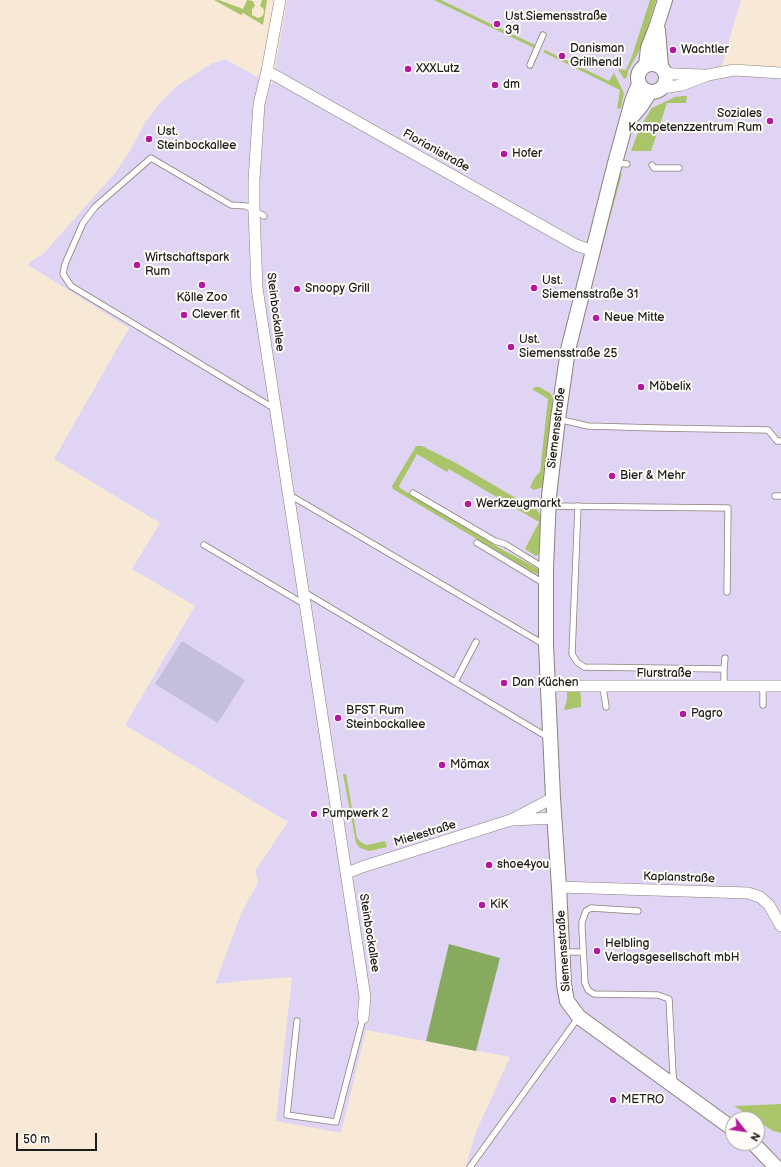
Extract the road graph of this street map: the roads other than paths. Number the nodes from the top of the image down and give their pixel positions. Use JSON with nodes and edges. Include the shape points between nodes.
{"nodes":[{"id":1,"x":280,"y":0,"type":"edge"},
{"id":2,"x":665,"y":0,"type":"edge"},
{"id":3,"x":657,"y":26,"type":"junction"},
{"id":4,"x":542,"y":35,"type":"dead end"},
{"id":5,"x":530,"y":65,"type":"dead end"},
{"id":6,"x":646,"y":65,"type":"junction"},
{"id":7,"x":663,"y":69,"type":"junction"},
{"id":8,"x":267,"y":71,"type":"junction"},
{"id":9,"x":781,"y":73,"type":"edge"},
{"id":10,"x":708,"y":75,"type":"junction"},
{"id":11,"x":650,"y":88,"type":"junction"},
{"id":12,"x":652,"y":165,"type":"dead end"},
{"id":13,"x":679,"y":168,"type":"dead end"},
{"id":14,"x":254,"y":210,"type":"junction"},
{"id":15,"x":264,"y":216,"type":"dead end"},
{"id":16,"x":593,"y":251,"type":"junction"},
{"id":17,"x":275,"y":409,"type":"junction"},
{"id":18,"x":558,"y":419,"type":"junction"},
{"id":19,"x":781,"y":441,"type":"edge"},
{"id":20,"x":413,"y":493,"type":"dead end"},
{"id":21,"x":288,"y":494,"type":"junction"},
{"id":22,"x":548,"y":506,"type":"junction"},
{"id":23,"x":578,"y":506,"type":"junction"},
{"id":24,"x":477,"y":543,"type":"dead end"},
{"id":25,"x":204,"y":545,"type":"dead end"},
{"id":26,"x":546,"y":569,"type":"junction"},
{"id":27,"x":546,"y":585,"type":"junction"},
{"id":28,"x":303,"y":592,"type":"junction"},
{"id":29,"x":727,"y":592,"type":"dead end"},
{"id":30,"x":305,"y":604,"type":"junction"},
{"id":31,"x":476,"y":642,"type":"dead end"},
{"id":32,"x":546,"y":646,"type":"junction"},
{"id":33,"x":724,"y":658,"type":"dead end"},
{"id":34,"x":724,"y":669,"type":"junction"},
{"id":35,"x":455,"y":682,"type":"junction"},
{"id":36,"x":548,"y":686,"type":"junction"},
{"id":37,"x":724,"y":686,"type":"junction"},
{"id":38,"x":763,"y":686,"type":"junction"},
{"id":39,"x":781,"y":686,"type":"edge"},
{"id":40,"x":603,"y":687,"type":"junction"},
{"id":41,"x":763,"y":705,"type":"dead end"},
{"id":42,"x":606,"y":707,"type":"dead end"},
{"id":43,"x":550,"y":740,"type":"junction"},
{"id":44,"x":553,"y":798,"type":"junction"},
{"id":45,"x":554,"y":818,"type":"junction"},
{"id":46,"x":511,"y":820,"type":"junction"},
{"id":47,"x":347,"y":873,"type":"junction"},
{"id":48,"x":560,"y":887,"type":"junction"},
{"id":49,"x":638,"y":911,"type":"dead end"},
{"id":50,"x":781,"y":926,"type":"edge"},
{"id":51,"x":563,"y":952,"type":"junction"},
{"id":52,"x":583,"y":952,"type":"junction"},
{"id":53,"x":363,"y":1018,"type":"joint"},
{"id":54,"x":578,"y":1018,"type":"junction"},
{"id":55,"x":297,"y":1021,"type":"dead end"},
{"id":56,"x":675,"y":1087,"type":"junction"},
{"id":57,"x":725,"y":1123,"type":"edge"},
{"id":58,"x":765,"y":1149,"type":"edge"},
{"id":59,"x":761,"y":1151,"type":"edge"},
{"id":60,"x":781,"y":1156,"type":"edge"},
{"id":61,"x":470,"y":1167,"type":"edge"},
{"id":62,"x":776,"y":1167,"type":"edge"}],
"edges":[{"from":1,"to":8,"type":"street","name":"Steinbockallee"},
{"from":2,"to":3,"type":"street"},
{"from":3,"to":6,"type":"street","via":[[648,48]]},
{"from":3,"to":7,"type":"street"},
{"from":4,"to":5,"type":"lane"},
{"from":6,"to":7,"type":"street","via":[[657,64]]},
{"from":6,"to":11,"type":"street","via":[[638,75]]},
{"from":7,"to":10,"type":"street","via":[[674,74]]},
{"from":7,"to":11,"type":"street","via":[[666,80]]},
{"from":8,"to":14,"type":"street","name":"Steinbockallee","via":[[259,104]]},
{"from":8,"to":16,"type":"street","name":"Florianistraße","via":[[576,245]]},
{"from":9,"to":10,"type":"street","via":[[734,70]]},
{"from":10,"to":11,"type":"street","via":[[682,85]]},
{"from":11,"to":16,"type":"street","name":"Siemensstraße","via":[[632,100],[626,123],[621,164]]},
{"from":12,"to":13,"type":"lane","via":[[654,168]]},
{"from":14,"to":15,"type":"lane"},
{"from":14,"to":17,"type":"street","name":"Steinbockallee","via":[[257,288]]},
{"from":14,"to":17,"type":"lane","via":[[246,206],[231,205],[151,158],[95,206],[83,223],[63,274],[71,286]]},
{"from":16,"to":18,"type":"street","name":"Siemensstraße","via":[[568,350]]},
{"from":17,"to":21,"type":"street","name":"Steinbockallee"},
{"from":18,"to":19,"type":"lane","via":[[588,426],[768,430],[777,441]]},
{"from":18,"to":22,"type":"street","name":"Siemensstraße"},
{"from":20,"to":26,"type":"lane"},
{"from":21,"to":28,"type":"street","name":"Steinbockallee"},
{"from":21,"to":32,"type":"lane"},
{"from":22,"to":23,"type":"lane"},
{"from":22,"to":26,"type":"street","name":"Siemensstraße"},
{"from":23,"to":29,"type":"lane","via":[[728,508]]},
{"from":23,"to":34,"type":"lane","via":[[572,654],[577,662],[584,667]]},
{"from":24,"to":27,"type":"lane"},
{"from":25,"to":30,"type":"lane"},
{"from":26,"to":27,"type":"street","name":"Siemensstraße"},
{"from":27,"to":32,"type":"street","name":"Siemensstraße"},
{"from":28,"to":30,"type":"street","name":"Steinbockallee"},
{"from":28,"to":35,"type":"lane"},
{"from":30,"to":47,"type":"street","name":"Steinbockallee"},
{"from":31,"to":35,"type":"lane"},
{"from":32,"to":36,"type":"street","name":"Siemensstraße"},
{"from":33,"to":34,"type":"lane"},
{"from":34,"to":37,"type":"lane"},
{"from":35,"to":43,"type":"lane"},
{"from":36,"to":40,"type":"street","name":"Flurstraße"},
{"from":36,"to":43,"type":"street","name":"Siemensstraße"},
{"from":37,"to":38,"type":"street","name":"Flurstraße"},
{"from":37,"to":40,"type":"street","name":"Flurstraße"},
{"from":38,"to":39,"type":"street","name":"Flurstraße"},
{"from":38,"to":41,"type":"lane"},
{"from":40,"to":42,"type":"lane"},
{"from":43,"to":44,"type":"street","name":"Siemensstraße"},
{"from":44,"to":45,"type":"street","name":"Siemensstraße"},
{"from":44,"to":46,"type":"street","name":"Mielestraße"},
{"from":45,"to":46,"type":"street","name":"Mielestraße"},
{"from":45,"to":48,"type":"street","name":"Siemensstraße"},
{"from":46,"to":47,"type":"street","name":"Mielestraße"},
{"from":47,"to":53,"type":"street","name":"Steinbockallee","via":[[365,997]]},
{"from":48,"to":50,"type":"street","name":"Kaplanstraße","via":[[748,893],[760,897],[769,905]]},
{"from":48,"to":51,"type":"street","name":"Siemensstraße"},
{"from":49,"to":52,"type":"lane","via":[[591,908],[586,911],[582,922]]},
{"from":51,"to":52,"type":"lane"},
{"from":51,"to":54,"type":"street","name":"Siemensstraße","via":[[567,1001]]},
{"from":52,"to":56,"type":"lane","via":[[586,983],[588,990],[594,994],[658,995],[669,999]]},
{"from":53,"to":55,"type":"lane","name":"Steinbockallee","via":[[336,1122],[287,1115]]},
{"from":54,"to":56,"type":"street","name":"Siemensstraße"},
{"from":54,"to":61,"type":"lane"},
{"from":56,"to":57,"type":"street","name":"Siemensstraße"},
{"from":58,"to":60,"type":"street"},
{"from":59,"to":62,"type":"street"}]}
